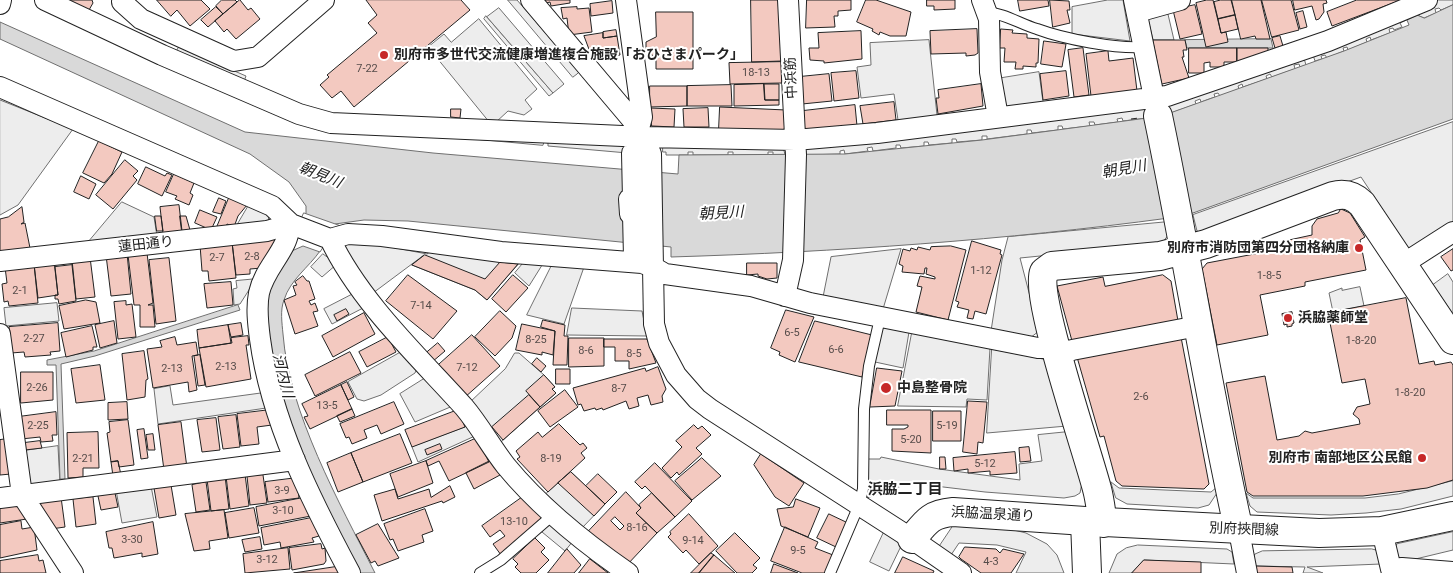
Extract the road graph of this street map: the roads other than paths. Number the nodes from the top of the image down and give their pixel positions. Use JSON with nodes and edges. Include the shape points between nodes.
{"nodes":[{"id":1,"x":2,"y":0,"type":"edge"},
{"id":2,"x":45,"y":0,"type":"edge"},
{"id":3,"x":124,"y":0,"type":"edge"},
{"id":4,"x":324,"y":0,"type":"edge"},
{"id":5,"x":531,"y":0,"type":"edge"},
{"id":6,"x":626,"y":0,"type":"edge"},
{"id":7,"x":788,"y":0,"type":"edge"},
{"id":8,"x":1180,"y":0,"type":"edge"},
{"id":9,"x":1427,"y":0,"type":"edge"},
{"id":10,"x":0,"y":4,"type":"edge"},
{"id":11,"x":984,"y":6,"type":"edge"},
{"id":12,"x":1136,"y":6,"type":"edge"},
{"id":13,"x":1144,"y":47,"type":"junction"},
{"id":14,"x":0,"y":87,"type":"edge"},
{"id":15,"x":1160,"y":103,"type":"junction"},
{"id":16,"x":998,"y":118,"type":"junction"},
{"id":17,"x":645,"y":140,"type":"junction"},
{"id":18,"x":796,"y":148,"type":"junction"},
{"id":19,"x":294,"y":226,"type":"junction"},
{"id":20,"x":1453,"y":232,"type":"edge"},
{"id":21,"x":330,"y":239,"type":"junction"},
{"id":22,"x":1184,"y":250,"type":"junction"},
{"id":23,"x":0,"y":261,"type":"edge"},
{"id":24,"x":649,"y":262,"type":"junction"},
{"id":25,"x":1403,"y":264,"type":"junction"},
{"id":26,"x":785,"y":296,"type":"junction"},
{"id":27,"x":880,"y":318,"type":"junction"},
{"id":28,"x":1198,"y":326,"type":"junction"},
{"id":29,"x":0,"y":334,"type":"edge"},
{"id":30,"x":1452,"y":334,"type":"edge"},
{"id":31,"x":1057,"y":352,"type":"junction"},
{"id":32,"x":295,"y":460,"type":"junction"},
{"id":33,"x":22,"y":495,"type":"junction"},
{"id":34,"x":0,"y":498,"type":"edge"},
{"id":35,"x":860,"y":505,"type":"junction"},
{"id":36,"x":554,"y":514,"type":"junction"},
{"id":37,"x":1453,"y":516,"type":"edge"},
{"id":38,"x":1094,"y":522,"type":"junction"},
{"id":39,"x":1238,"y":531,"type":"junction"},
{"id":40,"x":1382,"y":531,"type":"junction"},
{"id":41,"x":912,"y":539,"type":"junction"},
{"id":42,"x":955,"y":571,"type":"edge"},
{"id":43,"x":1453,"y":572,"type":"edge"},
{"id":44,"x":73,"y":573,"type":"edge"},
{"id":45,"x":350,"y":573,"type":"edge"},
{"id":46,"x":480,"y":573,"type":"edge"},
{"id":47,"x":628,"y":573,"type":"edge"},
{"id":48,"x":830,"y":573,"type":"edge"},
{"id":49,"x":1087,"y":573,"type":"edge"},
{"id":50,"x":1246,"y":573,"type":"edge"}],
"edges":[{"from":1,"to":10,"type":"street"},
{"from":2,"to":17,"type":"street","via":[[162,55],[315,120],[356,126]]},
{"from":3,"to":4,"type":"street","via":[[122,2],[141,19],[234,61],[258,57]]},
{"from":5,"to":17,"type":"street"},
{"from":6,"to":17,"type":"street"},
{"from":7,"to":18,"type":"street","name":"中浜筋"},
{"from":8,"to":12,"type":"street"},
{"from":9,"to":15,"type":"street","via":[[1328,41]]},
{"from":11,"to":13,"type":"lane","via":[[1038,30],[1071,38]]},
{"from":11,"to":16,"type":"street","via":[[989,19],[990,72]]},
{"from":12,"to":13,"type":"street"},
{"from":13,"to":15,"type":"street"},
{"from":14,"to":19,"type":"street","via":[[272,206]]},
{"from":15,"to":16,"type":"street"},
{"from":15,"to":22,"type":"street"},
{"from":16,"to":18,"type":"street"},
{"from":17,"to":18,"type":"street"},
{"from":17,"to":24,"type":"street"},
{"from":18,"to":26,"type":"street","name":"中浜筋","via":[[794,260]]},
{"from":19,"to":21,"type":"street"},
{"from":19,"to":23,"type":"street","name":"蓮田通り"},
{"from":19,"to":32,"type":"street","via":[[263,280],[258,294],[258,310],[265,368]]},
{"from":20,"to":25,"type":"street"},
{"from":21,"to":24,"type":"street","via":[[348,234],[382,236],[501,252]]},
{"from":21,"to":36,"type":"street","via":[[341,261],[393,329],[477,422],[506,466]]},
{"from":22,"to":25,"type":"street","via":[[1345,194],[1362,204]]},
{"from":22,"to":28,"type":"street"},
{"from":22,"to":31,"type":"street","via":[[1160,256],[1057,265],[1047,269],[1041,279]]},
{"from":24,"to":26,"type":"street","via":[[666,274],[751,286]]},
{"from":24,"to":35,"type":"street","via":[[659,343],[686,388],[710,409]]},
{"from":25,"to":30,"type":"street"},
{"from":26,"to":27,"type":"street"},
{"from":27,"to":31,"type":"street"},
{"from":27,"to":35,"type":"lane","via":[[864,408]]},
{"from":28,"to":31,"type":"street"},
{"from":28,"to":39,"type":"street"},
{"from":29,"to":33,"type":"street"},
{"from":31,"to":38,"type":"street","via":[[1097,490]]},
{"from":32,"to":33,"type":"street"},
{"from":32,"to":45,"type":"street"},
{"from":33,"to":34,"type":"street"},
{"from":33,"to":44,"type":"street","via":[[24,503]]},
{"from":35,"to":41,"type":"street"},
{"from":35,"to":48,"type":"lane"},
{"from":36,"to":46,"type":"lane","via":[[501,560]]},
{"from":36,"to":47,"type":"street","via":[[586,543]]},
{"from":37,"to":40,"type":"street","name":"別府挾間線"},
{"from":38,"to":39,"type":"street","name":"別府挾間線"},
{"from":38,"to":41,"type":"street","name":"浜脇温泉通り","via":[[937,513]]},
{"from":38,"to":49,"type":"street"},
{"from":39,"to":40,"type":"street","name":"別府挾間線"},
{"from":39,"to":50,"type":"street"},
{"from":40,"to":43,"type":"street","via":[[1391,569]]},
{"from":41,"to":42,"type":"street"}]}
